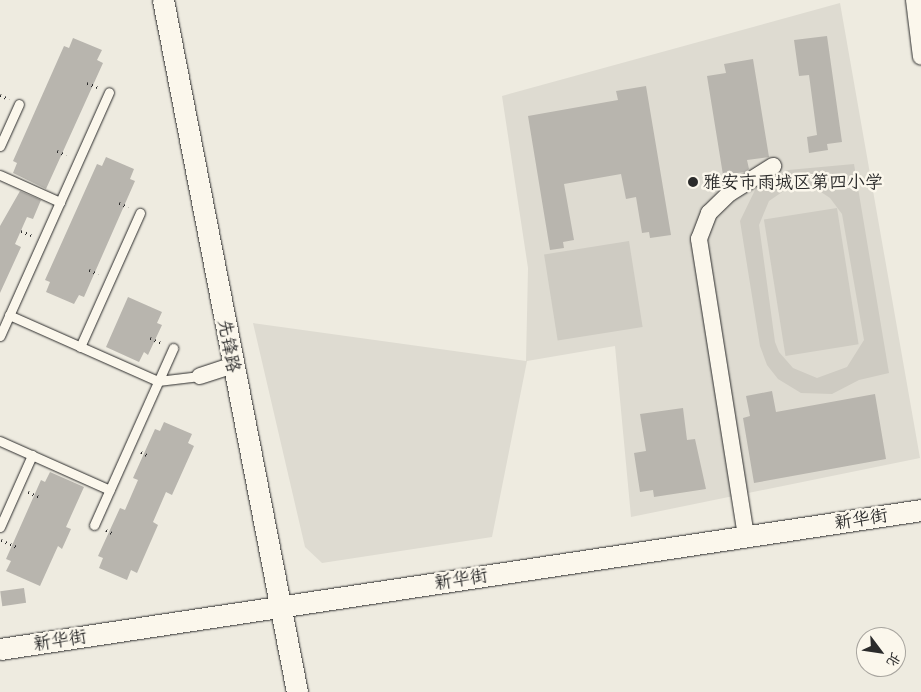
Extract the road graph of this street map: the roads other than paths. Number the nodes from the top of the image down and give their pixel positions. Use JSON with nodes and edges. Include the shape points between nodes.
{"nodes":[{"id":1,"x":163,"y":0,"type":"edge"},
{"id":2,"x":914,"y":0,"type":"edge"},
{"id":3,"x":921,"y":57,"type":"edge"},
{"id":4,"x":109,"y":92,"type":"dead end"},
{"id":5,"x":19,"y":104,"type":"dead end"},
{"id":6,"x":0,"y":146,"type":"edge"},
{"id":7,"x":774,"y":166,"type":"dead end"},
{"id":8,"x":0,"y":175,"type":"edge"},
{"id":9,"x":60,"y":202,"type":"junction"},
{"id":10,"x":140,"y":213,"type":"dead end"},
{"id":11,"x":10,"y":315,"type":"junction"},
{"id":12,"x":0,"y":336,"type":"edge"},
{"id":13,"x":80,"y":347,"type":"junction"},
{"id":14,"x":173,"y":348,"type":"dead end"},
{"id":15,"x":233,"y":365,"type":"junction"},
{"id":16,"x":200,"y":376,"type":"joint"},
{"id":17,"x":158,"y":381,"type":"junction"},
{"id":18,"x":0,"y":441,"type":"edge"},
{"id":19,"x":32,"y":455,"type":"junction"},
{"id":20,"x":110,"y":490,"type":"junction"},
{"id":21,"x":921,"y":510,"type":"edge"},
{"id":22,"x":94,"y":525,"type":"dead end"},
{"id":23,"x":0,"y":527,"type":"edge"},
{"id":24,"x":746,"y":536,"type":"junction"},
{"id":25,"x":279,"y":607,"type":"junction"},
{"id":26,"x":0,"y":649,"type":"edge"},
{"id":27,"x":297,"y":692,"type":"edge"}],
"edges":[{"from":1,"to":15,"type":"street","name":"先锋路"},
{"from":2,"to":3,"type":"street"},
{"from":4,"to":9,"type":"lane"},
{"from":5,"to":6,"type":"lane"},
{"from":7,"to":24,"type":"street","via":[[730,193],[709,213],[699,239]]},
{"from":8,"to":9,"type":"lane"},
{"from":9,"to":11,"type":"lane"},
{"from":10,"to":13,"type":"lane"},
{"from":11,"to":12,"type":"lane"},
{"from":11,"to":13,"type":"lane"},
{"from":13,"to":17,"type":"lane"},
{"from":14,"to":17,"type":"lane"},
{"from":15,"to":16,"type":"street"},
{"from":15,"to":25,"type":"street","name":"先锋路"},
{"from":16,"to":17,"type":"lane"},
{"from":17,"to":20,"type":"lane"},
{"from":18,"to":19,"type":"lane"},
{"from":19,"to":20,"type":"lane"},
{"from":19,"to":23,"type":"lane"},
{"from":20,"to":22,"type":"lane"},
{"from":21,"to":24,"type":"street","name":"新华街"},
{"from":24,"to":25,"type":"street","name":"新华街"},
{"from":25,"to":26,"type":"street","name":"新华街"},
{"from":25,"to":27,"type":"street","name":"先锋路"}]}
